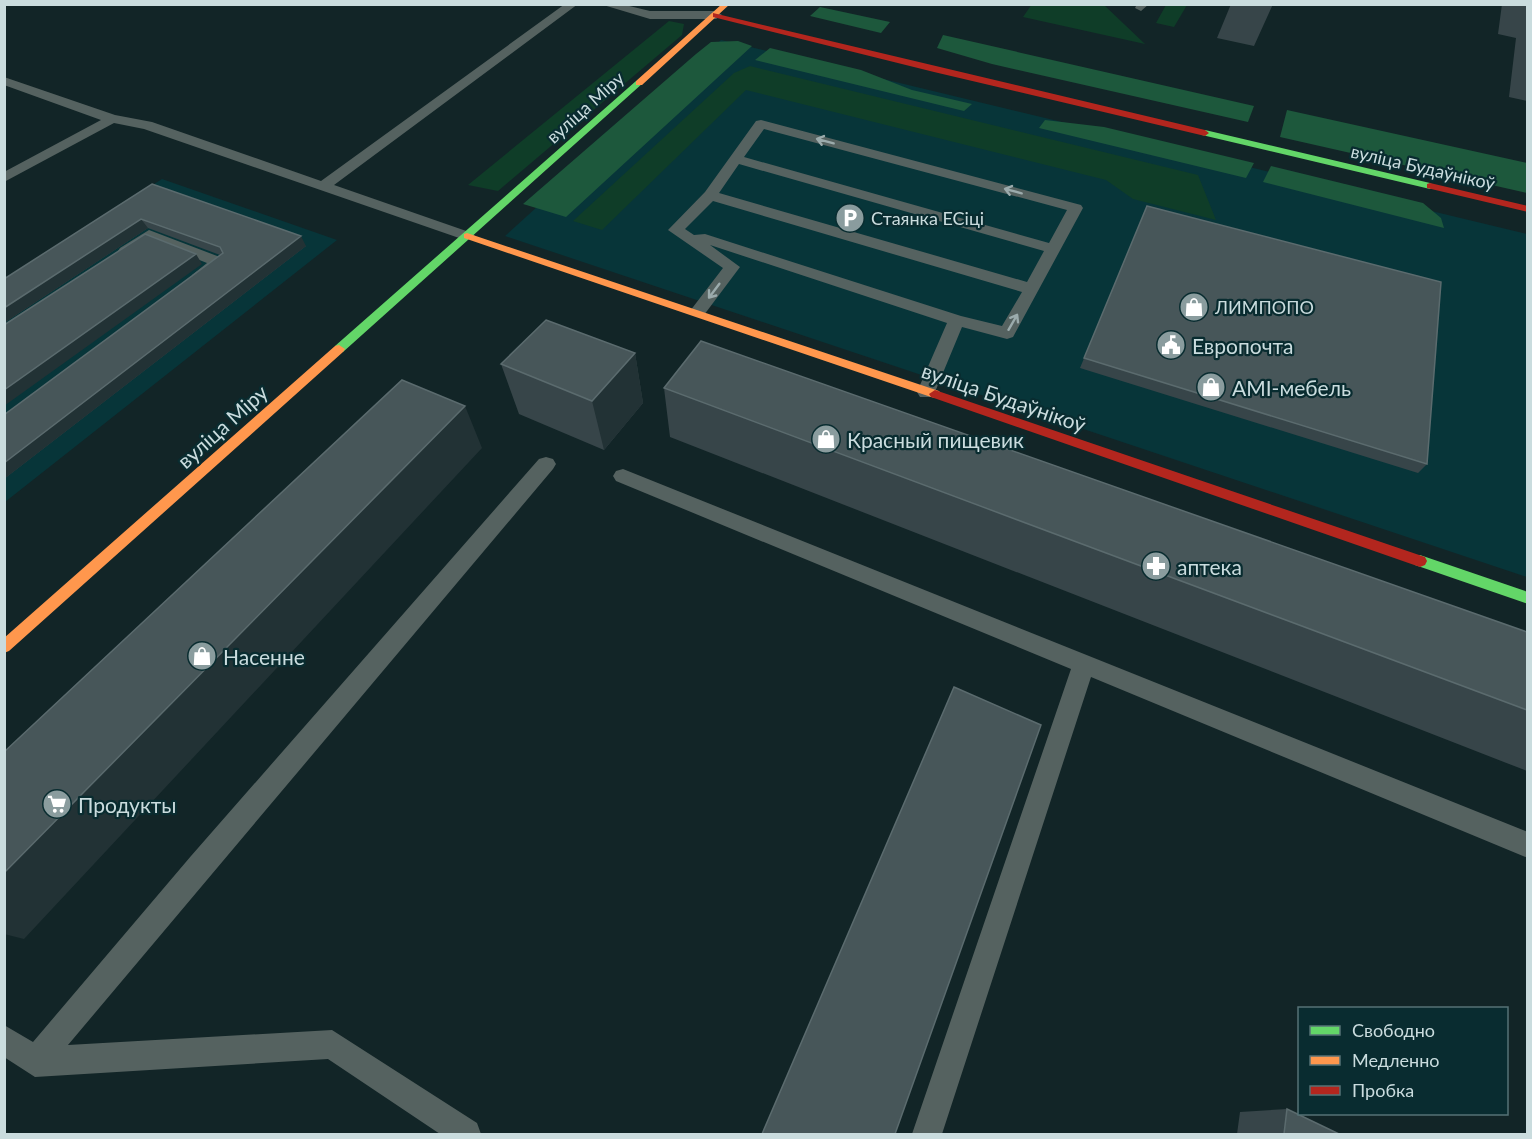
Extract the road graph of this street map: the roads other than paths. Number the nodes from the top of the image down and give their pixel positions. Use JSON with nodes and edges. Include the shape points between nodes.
{"nodes":[{"id":1,"x":573,"y":4,"type":"edge"},
{"id":2,"x":605,"y":4,"type":"edge"},
{"id":3,"x":727,"y":4,"type":"edge"},
{"id":4,"x":716,"y":15,"type":"junction"},
{"id":5,"x":4,"y":81,"type":"edge"},
{"id":6,"x":112,"y":119,"type":"junction"},
{"id":7,"x":736,"y":159,"type":"junction"},
{"id":8,"x":4,"y":178,"type":"edge"},
{"id":9,"x":323,"y":186,"type":"junction"},
{"id":10,"x":710,"y":195,"type":"junction"},
{"id":11,"x":1527,"y":209,"type":"edge"},
{"id":12,"x":676,"y":230,"type":"junction"},
{"id":13,"x":467,"y":236,"type":"junction"},
{"id":14,"x":1053,"y":249,"type":"junction"},
{"id":15,"x":111,"y":262,"type":"edge"},
{"id":16,"x":191,"y":282,"type":"edge"},
{"id":17,"x":1031,"y":289,"type":"junction"},
{"id":18,"x":698,"y":311,"type":"junction"},
{"id":19,"x":957,"y":320,"type":"junction"},
{"id":20,"x":926,"y":392,"type":"junction"},
{"id":21,"x":546,"y":464,"type":"dead end"},
{"id":22,"x":622,"y":476,"type":"dead end"},
{"id":23,"x":1527,"y":598,"type":"edge"},
{"id":24,"x":4,"y":647,"type":"edge"},
{"id":25,"x":1084,"y":664,"type":"junction"},
{"id":26,"x":1527,"y":845,"type":"edge"},
{"id":27,"x":4,"y":1039,"type":"edge"},
{"id":28,"x":35,"y":1062,"type":"junction"},
{"id":29,"x":466,"y":1134,"type":"edge"},
{"id":30,"x":927,"y":1134,"type":"edge"}],
"edges":[{"from":1,"to":9,"type":"lane"},
{"from":2,"to":4,"type":"lane","via":[[650,15]]},
{"from":3,"to":4,"type":"main road","name":"вуліца Міру"},
{"from":4,"to":11,"type":"main road","name":"вуліца Будаўнікоў"},
{"from":4,"to":13,"type":"main road","name":"вуліца Міру"},
{"from":5,"to":6,"type":"lane"},
{"from":6,"to":8,"type":"lane"},
{"from":6,"to":9,"type":"lane","via":[[147,125]]},
{"from":7,"to":10,"type":"lane"},
{"from":7,"to":14,"type":"lane"},
{"from":14,"to":7,"type":"lane","one_way":true,"via":[[1076,208],[760,124]]},
{"from":9,"to":13,"type":"lane"},
{"from":10,"to":12,"type":"lane"},
{"from":10,"to":17,"type":"lane"},
{"from":12,"to":18,"type":"lane","one_way":true,"via":[[732,267]]},
{"from":12,"to":19,"type":"lane"},
{"from":13,"to":18,"type":"main road","name":"вуліца Будаўнікоў"},
{"from":13,"to":24,"type":"main road","name":"вуліца Міру"},
{"from":14,"to":17,"type":"lane"},
{"from":15,"to":16,"type":"lane","via":[[149,235],[219,262]]},
{"from":19,"to":17,"type":"lane","one_way":true,"via":[[1007,333]]},
{"from":18,"to":20,"type":"main road","name":"вуліца Будаўнікоў"},
{"from":19,"to":20,"type":"lane"},
{"from":20,"to":23,"type":"main road","name":"вуліца Будаўнікоў"},
{"from":21,"to":28,"type":"lane"},
{"from":22,"to":25,"type":"lane"},
{"from":25,"to":26,"type":"lane"},
{"from":25,"to":30,"type":"lane"},
{"from":27,"to":28,"type":"lane"},
{"from":28,"to":29,"type":"lane","via":[[332,1044]]}]}
